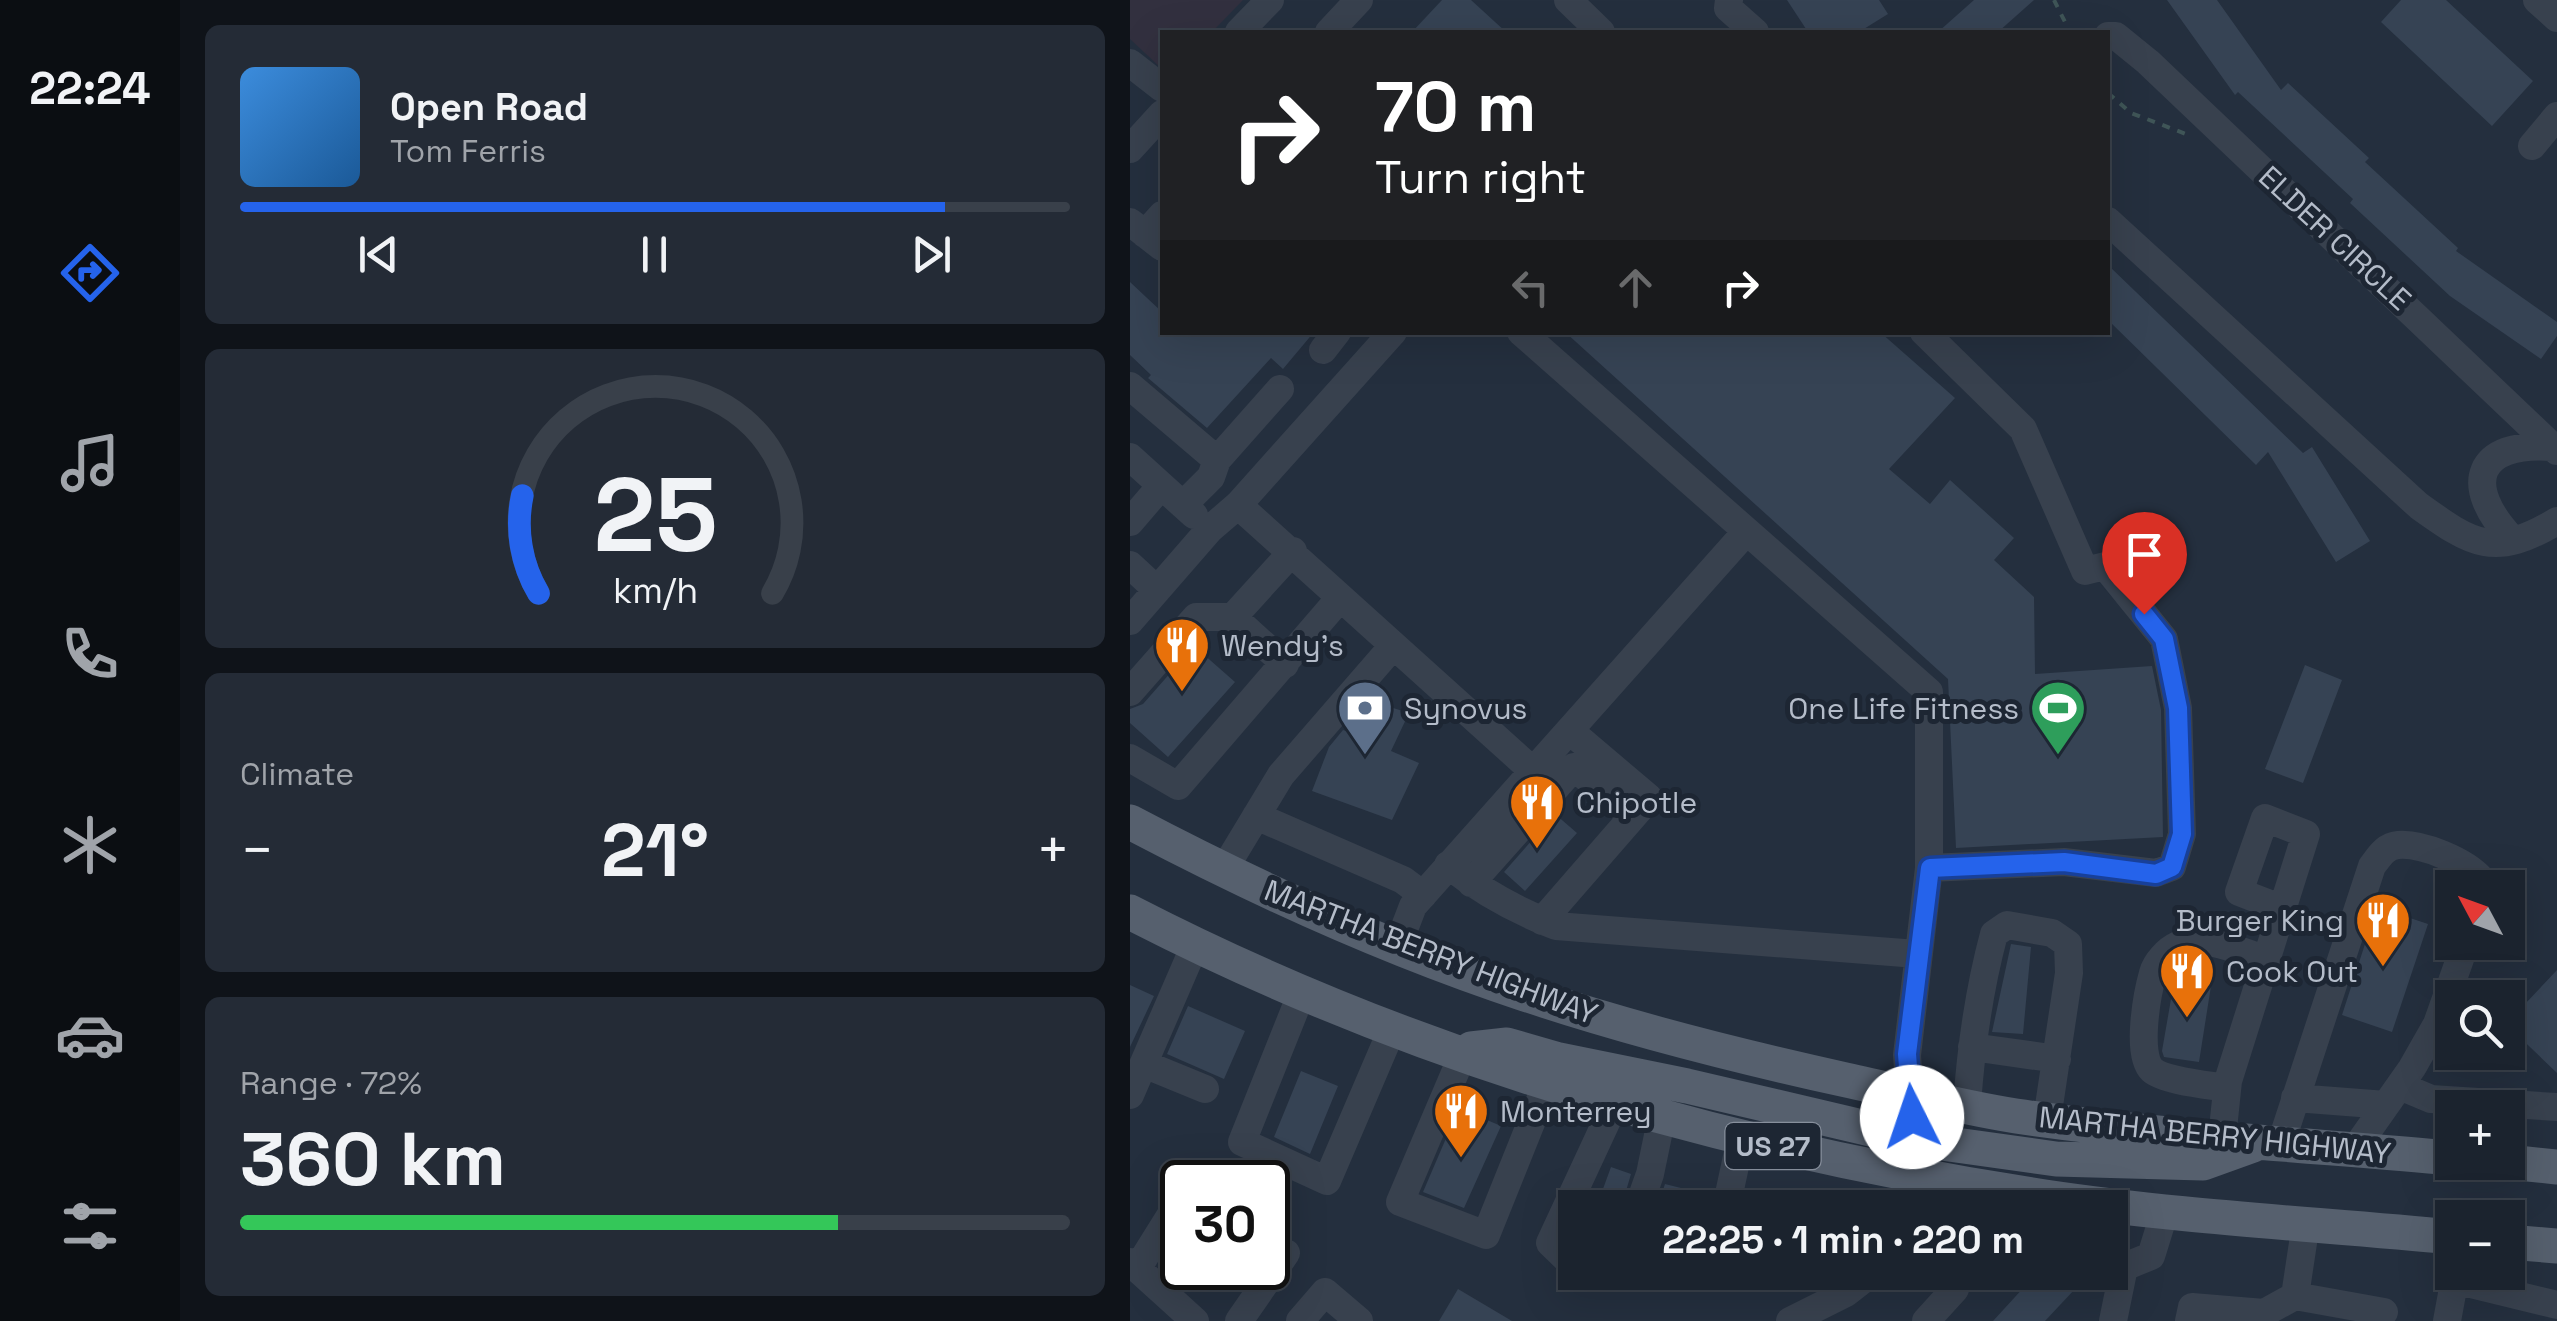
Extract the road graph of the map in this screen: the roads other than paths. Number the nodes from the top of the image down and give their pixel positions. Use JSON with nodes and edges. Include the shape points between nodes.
{"nodes":[{"id":1,"x":1270,"y":0,"type":"edge"},
{"id":2,"x":1359,"y":0,"type":"edge"},
{"id":3,"x":1568,"y":0,"type":"edge"},
{"id":4,"x":1728,"y":0,"type":"edge"},
{"id":5,"x":2537,"y":0,"type":"edge"},
{"id":6,"x":2557,"y":18,"type":"edge"},
{"id":7,"x":1242,"y":30,"type":"edge"},
{"id":8,"x":1331,"y":30,"type":"edge"},
{"id":9,"x":1600,"y":30,"type":"edge"},
{"id":10,"x":1753,"y":30,"type":"edge"},
{"id":11,"x":2110,"y":36,"type":"edge"},
{"id":12,"x":1130,"y":63,"type":"edge"},
{"id":13,"x":1160,"y":86,"type":"edge"},
{"id":14,"x":1160,"y":116,"type":"edge"},
{"id":15,"x":2557,"y":116,"type":"edge"},
{"id":16,"x":2532,"y":146,"type":"dead end"},
{"id":17,"x":1130,"y":150,"type":"edge"},
{"id":18,"x":2110,"y":223,"type":"edge"},
{"id":19,"x":1390,"y":335,"type":"edge"},
{"id":20,"x":1523,"y":335,"type":"edge"},
{"id":21,"x":1927,"y":335,"type":"edge"},
{"id":22,"x":1130,"y":386,"type":"edge"},
{"id":23,"x":1280,"y":389,"type":"dead end"},
{"id":24,"x":2555,"y":449,"type":"edge"},
{"id":25,"x":1130,"y":458,"type":"edge"},
{"id":26,"x":1216,"y":460,"type":"junction"},
{"id":27,"x":1162,"y":486,"type":"junction"},
{"id":28,"x":1238,"y":505,"type":"junction"},
{"id":29,"x":1183,"y":506,"type":"junction"},
{"id":30,"x":1130,"y":522,"type":"edge"},
{"id":31,"x":2557,"y":522,"type":"edge"},
{"id":32,"x":1210,"y":530,"type":"junction"},
{"id":33,"x":1746,"y":532,"type":"junction"},
{"id":34,"x":2512,"y":539,"type":"junction"},
{"id":35,"x":1293,"y":551,"type":"junction"},
{"id":36,"x":1130,"y":565,"type":"edge"},
{"id":37,"x":1157,"y":590,"type":"junction"},
{"id":38,"x":1340,"y":598,"type":"junction"},
{"id":39,"x":1233,"y":617,"type":"junction"},
{"id":40,"x":1130,"y":621,"type":"edge"},
{"id":41,"x":1393,"y":646,"type":"junction"},
{"id":42,"x":1284,"y":664,"type":"junction"},
{"id":43,"x":1130,"y":692,"type":"edge"},
{"id":44,"x":1566,"y":749,"type":"junction"},
{"id":45,"x":1130,"y":758,"type":"edge"},
{"id":46,"x":1533,"y":771,"type":"junction"},
{"id":47,"x":1256,"y":816,"type":"junction"},
{"id":48,"x":1130,"y":822,"type":"edge"},
{"id":49,"x":1448,"y":865,"type":"junction"},
{"id":50,"x":1930,"y":868,"type":"junction"},
{"id":51,"x":2473,"y":870,"type":"edge"},
{"id":52,"x":1222,"y":871,"type":"junction"},
{"id":53,"x":1471,"y":883,"type":"junction"},
{"id":54,"x":1424,"y":894,"type":"junction"},
{"id":55,"x":2284,"y":909,"type":"dead end"},
{"id":56,"x":1130,"y":912,"type":"edge"},
{"id":57,"x":1542,"y":921,"type":"junction"},
{"id":58,"x":1195,"y":944,"type":"junction"},
{"id":59,"x":1398,"y":946,"type":"junction"},
{"id":60,"x":1917,"y":954,"type":"junction"},
{"id":61,"x":2267,"y":960,"type":"junction"},
{"id":62,"x":2460,"y":960,"type":"edge"},
{"id":63,"x":1302,"y":992,"type":"junction"},
{"id":64,"x":1394,"y":1028,"type":"junction"},
{"id":65,"x":1972,"y":1047,"type":"junction"},
{"id":66,"x":1459,"y":1052,"type":"junction"},
{"id":67,"x":2057,"y":1059,"type":"junction"},
{"id":68,"x":1144,"y":1064,"type":"junction"},
{"id":69,"x":1548,"y":1083,"type":"junction"},
{"id":70,"x":2227,"y":1088,"type":"junction"},
{"id":71,"x":1205,"y":1089,"type":"dead end"},
{"id":72,"x":1912,"y":1094,"type":"junction"},
{"id":73,"x":1130,"y":1095,"type":"edge"},
{"id":74,"x":2393,"y":1096,"type":"junction"},
{"id":75,"x":2296,"y":1098,"type":"junction"},
{"id":76,"x":2435,"y":1100,"type":"edge"},
{"id":77,"x":1615,"y":1103,"type":"junction"},
{"id":78,"x":1967,"y":1105,"type":"junction"},
{"id":79,"x":2557,"y":1107,"type":"edge"},
{"id":80,"x":2525,"y":1115,"type":"edge"},
{"id":81,"x":1662,"y":1116,"type":"junction"},
{"id":82,"x":2048,"y":1120,"type":"junction"},
{"id":83,"x":1741,"y":1138,"type":"junction"},
{"id":84,"x":2222,"y":1138,"type":"junction"},
{"id":85,"x":1913,"y":1139,"type":"junction"},
{"id":86,"x":2272,"y":1142,"type":"junction"},
{"id":87,"x":2355,"y":1149,"type":"junction"},
{"id":88,"x":2435,"y":1156,"type":"edge"},
{"id":89,"x":2525,"y":1164,"type":"edge"},
{"id":90,"x":2557,"y":1167,"type":"edge"},
{"id":91,"x":1575,"y":1190,"type":"edge"},
{"id":92,"x":1644,"y":1190,"type":"edge"},
{"id":93,"x":1730,"y":1190,"type":"edge"},
{"id":94,"x":1908,"y":1190,"type":"edge"},
{"id":95,"x":1911,"y":1190,"type":"edge"},
{"id":96,"x":2128,"y":1206,"type":"edge"},
{"id":97,"x":2164,"y":1210,"type":"junction"},
{"id":98,"x":2306,"y":1224,"type":"junction"},
{"id":99,"x":1558,"y":1226,"type":"edge"},
{"id":100,"x":1160,"y":1228,"type":"edge"},
{"id":101,"x":2435,"y":1235,"type":"edge"},
{"id":102,"x":2525,"y":1243,"type":"edge"},
{"id":103,"x":2557,"y":1246,"type":"edge"},
{"id":104,"x":1558,"y":1250,"type":"edge"},
{"id":105,"x":2128,"y":1263,"type":"edge"},
{"id":106,"x":1134,"y":1265,"type":"edge"},
{"id":107,"x":1260,"y":1290,"type":"edge"},
{"id":108,"x":1830,"y":1290,"type":"edge"},
{"id":109,"x":1945,"y":1290,"type":"edge"},
{"id":110,"x":2115,"y":1290,"type":"edge"},
{"id":111,"x":2453,"y":1290,"type":"edge"},
{"id":112,"x":2503,"y":1290,"type":"edge"},
{"id":113,"x":2295,"y":1296,"type":"junction"},
{"id":114,"x":2557,"y":1306,"type":"edge"},
{"id":115,"x":2384,"y":1312,"type":"dead end"},
{"id":116,"x":2263,"y":1317,"type":"edge"},
{"id":117,"x":1196,"y":1321,"type":"edge"},
{"id":118,"x":1239,"y":1321,"type":"edge"},
{"id":119,"x":1300,"y":1321,"type":"edge"},
{"id":120,"x":1359,"y":1321,"type":"edge"},
{"id":121,"x":1790,"y":1321,"type":"edge"},
{"id":122,"x":1926,"y":1321,"type":"edge"},
{"id":123,"x":2113,"y":1321,"type":"edge"},
{"id":124,"x":2189,"y":1321,"type":"edge"},
{"id":125,"x":2447,"y":1321,"type":"edge"},
{"id":126,"x":2548,"y":1321,"type":"edge"}],
"edges":[{"from":1,"to":7,"type":"street"},
{"from":2,"to":8,"type":"street"},
{"from":3,"to":9,"type":"street"},
{"from":4,"to":10,"type":"street","via":[[1728,8]]},
{"from":5,"to":6,"type":"street"},
{"from":11,"to":24,"type":"street","name":"ELDER CIRCLE","via":[[2148,62]]},
{"from":12,"to":13,"type":"street"},
{"from":14,"to":17,"type":"street"},
{"from":15,"to":16,"type":"street"},
{"from":18,"to":34,"type":"street","via":[[2419,506],[2480,543]]},
{"from":19,"to":28,"type":"street"},
{"from":20,"to":33,"type":"street"},
{"from":21,"to":50,"type":"street","via":[[2023,429],[2085,570],[2106,566],[2164,639],[2178,708],[2182,834],[2172,867],[2156,874],[2064,862]]},
{"from":22,"to":26,"type":"street"},
{"from":23,"to":26,"type":"street"},
{"from":24,"to":34,"type":"street","via":[[2515,447],[2498,454],[2481,480],[2486,507]]},
{"from":25,"to":27,"type":"street"},
{"from":26,"to":29,"type":"street","via":[[1211,478]]},
{"from":27,"to":29,"type":"street"},
{"from":27,"to":30,"type":"street"},
{"from":28,"to":32,"type":"street"},
{"from":28,"to":35,"type":"street"},
{"from":29,"to":32,"type":"street"},
{"from":31,"to":34,"type":"street"},
{"from":32,"to":37,"type":"street"},
{"from":33,"to":44,"type":"street"},
{"from":33,"to":50,"type":"street","via":[[1929,692]]},
{"from":35,"to":38,"type":"street"},
{"from":35,"to":39,"type":"street"},
{"from":36,"to":37,"type":"street"},
{"from":37,"to":40,"type":"street"},
{"from":38,"to":41,"type":"street"},
{"from":38,"to":42,"type":"street"},
{"from":39,"to":42,"type":"street"},
{"from":39,"to":43,"type":"street","via":[[1196,617]]},
{"from":41,"to":46,"type":"street"},
{"from":41,"to":47,"type":"street","via":[[1281,775]]},
{"from":42,"to":45,"type":"street","via":[[1178,786]]},
{"from":44,"to":46,"type":"street"},
{"from":44,"to":53,"type":"street"},
{"from":44,"to":57,"type":"street","via":[[1649,798]]},
{"from":46,"to":49,"type":"street"},
{"from":47,"to":52,"type":"street"},
{"from":47,"to":54,"type":"street"},
{"from":48,"to":52,"type":"main road","name":"MARTHA BERRY HIGHWAY"},
{"from":49,"to":53,"type":"street"},
{"from":49,"to":54,"type":"street"},
{"from":50,"to":60,"type":"street"},
{"from":51,"to":75,"type":"street","via":[[2446,855],[2398,845],[2384,850],[2372,866]]},
{"from":52,"to":59,"type":"main road","name":"MARTHA BERRY HIGHWAY"},
{"from":53,"to":57,"type":"street"},
{"from":54,"to":59,"type":"street"},
{"from":55,"to":61,"type":"street"},
{"from":56,"to":58,"type":"main road","number":"US 27"},
{"from":57,"to":60,"type":"street"},
{"from":58,"to":63,"type":"main road","number":"US 27"},
{"from":58,"to":68,"type":"street"},
{"from":59,"to":72,"type":"main road","name":"MARTHA BERRY HIGHWAY","via":[[1523,994],[1716,1052]]},
{"from":60,"to":72,"type":"street","via":[[1907,1054]]},
{"from":61,"to":70,"type":"street"},
{"from":61,"to":70,"type":"street","via":[[2196,940],[2176,946],[2153,971],[2142,1053],[2150,1068]]},
{"from":62,"to":74,"type":"street","via":[[2437,1024]]},
{"from":63,"to":64,"type":"main road","number":"US 27"},
{"from":63,"to":64,"type":"street","via":[[1242,1142],[1327,1182]]},
{"from":64,"to":66,"type":"main road","number":"US 27"},
{"from":65,"to":67,"type":"street"},
{"from":65,"to":67,"type":"street","via":[[1994,934],[2007,925],[2052,932],[2068,944]]},
{"from":65,"to":78,"type":"street"},
{"from":66,"to":69,"type":"main road","number":"US 27"},
{"from":66,"to":69,"type":"street","via":[[1400,1202],[1486,1235]]},
{"from":66,"to":85,"type":"main road","via":[[1507,1046]]},
{"from":67,"to":82,"type":"street"},
{"from":68,"to":71,"type":"street"},
{"from":68,"to":73,"type":"street"},
{"from":69,"to":77,"type":"main road","number":"US 27"},
{"from":70,"to":84,"type":"street"},
{"from":72,"to":78,"type":"main road","name":"MARTHA BERRY HIGHWAY"},
{"from":72,"to":85,"type":"street"},
{"from":74,"to":75,"type":"street"},
{"from":74,"to":76,"type":"street"},
{"from":74,"to":87,"type":"street"},
{"from":75,"to":86,"type":"street"},
{"from":77,"to":81,"type":"main road","number":"US 27"},
{"from":77,"to":91,"type":"street"},
{"from":78,"to":82,"type":"main road","name":"MARTHA BERRY HIGHWAY"},
{"from":79,"to":80,"type":"street"},
{"from":81,"to":83,"type":"main road","number":"US 27"},
{"from":81,"to":92,"type":"street"},
{"from":82,"to":84,"type":"main road","name":"MARTHA BERRY HIGHWAY"},
{"from":83,"to":93,"type":"street"},
{"from":83,"to":94,"type":"main road","number":"US 27"},
{"from":84,"to":86,"type":"main road","name":"MARTHA BERRY HIGHWAY"},
{"from":85,"to":86,"type":"main road","via":[[2056,1159],[2184,1163]]},
{"from":85,"to":95,"type":"street"},
{"from":86,"to":87,"type":"main road","name":"MARTHA BERRY HIGHWAY"},
{"from":87,"to":88,"type":"main road","name":"MARTHA BERRY HIGHWAY"},
{"from":89,"to":90,"type":"main road"},
{"from":96,"to":97,"type":"main road","number":"US 27"},
{"from":97,"to":98,"type":"main road","number":"US 27"},
{"from":97,"to":105,"type":"street","via":[[2150,1256]]},
{"from":98,"to":101,"type":"main road","number":"US 27"},
{"from":98,"to":113,"type":"street"},
{"from":99,"to":104,"type":"street","via":[[1550,1243]]},
{"from":100,"to":106,"type":"street"},
{"from":102,"to":103,"type":"main road"},
{"from":106,"to":117,"type":"street"},
{"from":107,"to":118,"type":"street"},
{"from":108,"to":121,"type":"street"},
{"from":109,"to":122,"type":"street"},
{"from":110,"to":123,"type":"street"},
{"from":111,"to":125,"type":"street"},
{"from":112,"to":114,"type":"street"},
{"from":113,"to":115,"type":"street"},
{"from":113,"to":116,"type":"street"},
{"from":114,"to":126,"type":"street"},
{"from":116,"to":124,"type":"street","via":[[2192,1307]]},
{"from":119,"to":120,"type":"street","via":[[1325,1292]]}]}
